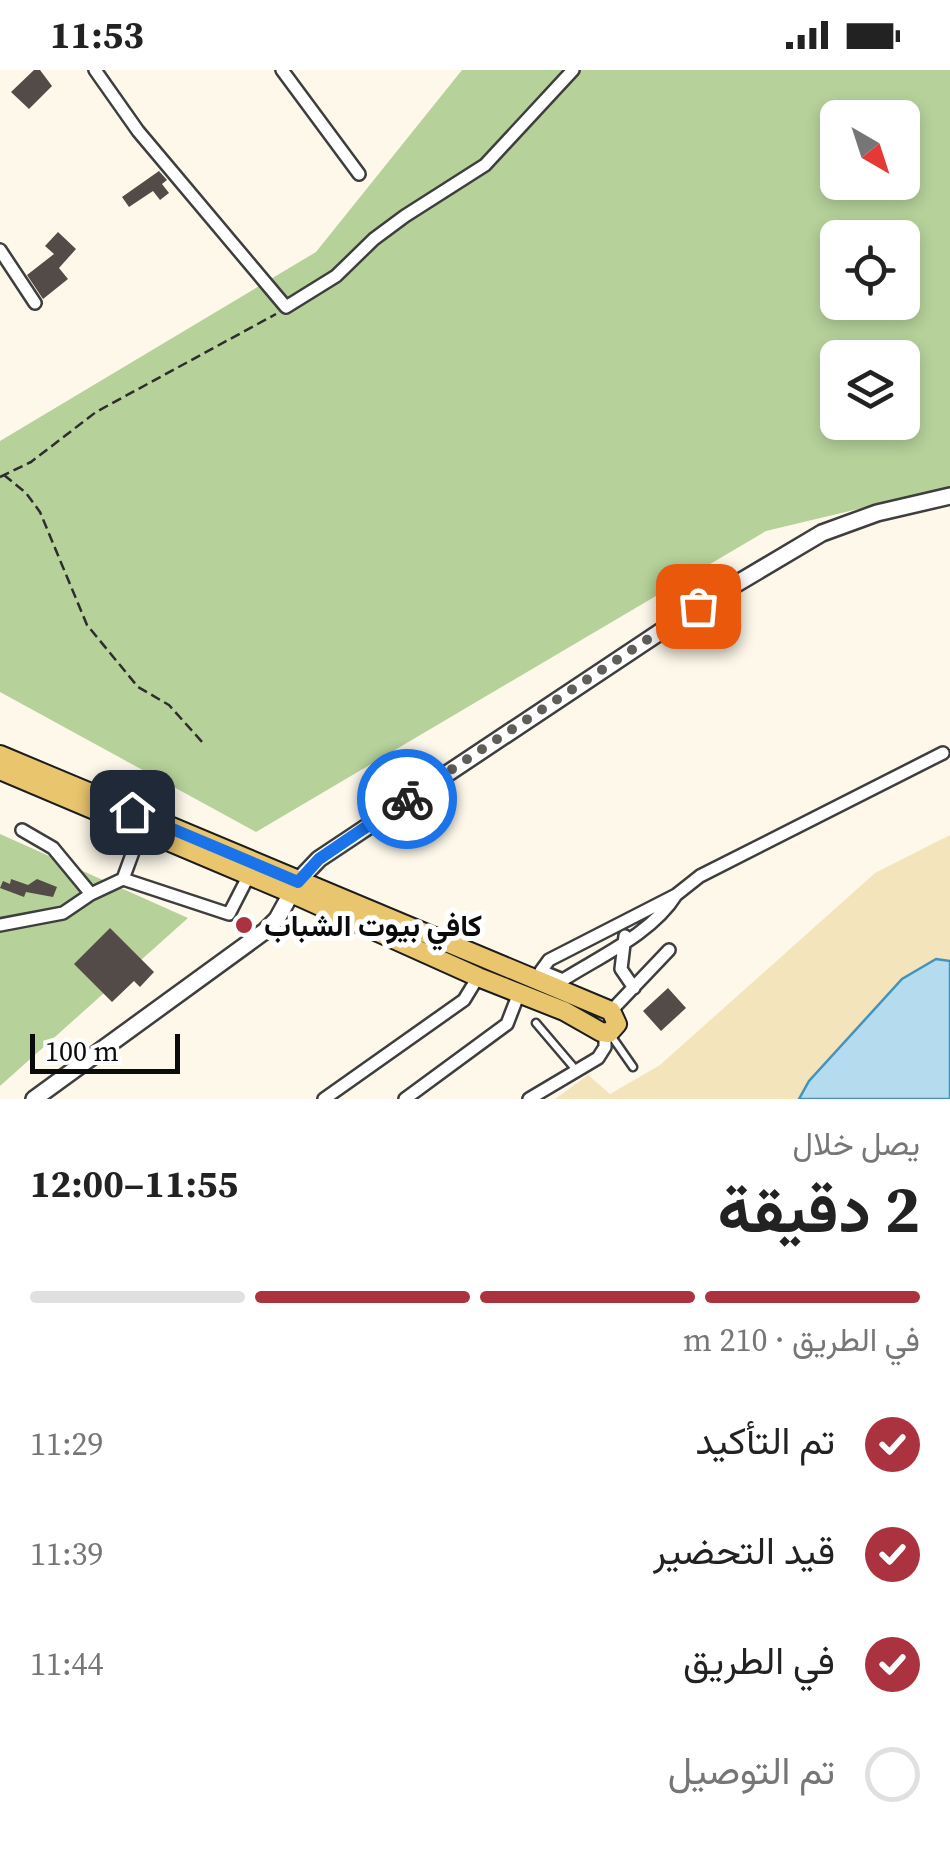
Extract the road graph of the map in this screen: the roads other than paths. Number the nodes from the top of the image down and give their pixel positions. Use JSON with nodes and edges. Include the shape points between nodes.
{"nodes":[{"id":1,"x":95,"y":70,"type":"edge"},
{"id":2,"x":282,"y":70,"type":"edge"},
{"id":3,"x":573,"y":70,"type":"edge"},
{"id":4,"x":359,"y":174,"type":"dead end"},
{"id":5,"x":0,"y":250,"type":"edge"},
{"id":6,"x":35,"y":304,"type":"dead end"},
{"id":7,"x":950,"y":496,"type":"edge"},
{"id":8,"x":942,"y":753,"type":"dead end"},
{"id":9,"x":0,"y":755,"type":"edge"},
{"id":10,"x":0,"y":770,"type":"edge"},
{"id":11,"x":22,"y":830,"type":"dead end"},
{"id":12,"x":141,"y":830,"type":"junction"},
{"id":13,"x":249,"y":876,"type":"junction"},
{"id":14,"x":123,"y":879,"type":"junction"},
{"id":15,"x":295,"y":887,"type":"junction"},
{"id":16,"x":92,"y":894,"type":"junction"},
{"id":17,"x":676,"y":895,"type":"junction"},
{"id":18,"x":623,"y":922,"type":"junction"},
{"id":19,"x":0,"y":924,"type":"edge"},
{"id":20,"x":626,"y":940,"type":"junction"},
{"id":21,"x":670,"y":950,"type":"dead end"},
{"id":22,"x":478,"y":977,"type":"junction"},
{"id":23,"x":634,"y":988,"type":"junction"},
{"id":24,"x":519,"y":993,"type":"junction"},
{"id":25,"x":559,"y":1000,"type":"junction"},
{"id":26,"x":611,"y":1011,"type":"junction"},
{"id":27,"x":536,"y":1024,"type":"dead end"},
{"id":28,"x":607,"y":1033,"type":"junction"},
{"id":29,"x":633,"y":1067,"type":"dead end"},
{"id":30,"x":577,"y":1071,"type":"junction"},
{"id":31,"x":345,"y":1084,"type":"junction"},
{"id":32,"x":34,"y":1099,"type":"edge"},
{"id":33,"x":324,"y":1099,"type":"edge"},
{"id":34,"x":350,"y":1099,"type":"edge"},
{"id":35,"x":406,"y":1099,"type":"edge"},
{"id":36,"x":529,"y":1099,"type":"edge"}],
"edges":[{"from":1,"to":3,"type":"street","via":[[286,307],[485,165]]},
{"from":2,"to":4,"type":"street"},
{"from":5,"to":6,"type":"street"},
{"from":7,"to":15,"type":"street","via":[[877,512],[783,554],[319,859]]},
{"from":8,"to":17,"type":"street","via":[[700,876]]},
{"from":9,"to":15,"type":"main road"},
{"from":10,"to":12,"type":"main road"},
{"from":11,"to":16,"type":"street","via":[[53,848]]},
{"from":12,"to":13,"type":"main road"},
{"from":12,"to":14,"type":"street"},
{"from":13,"to":14,"type":"street","via":[[229,914]]},
{"from":13,"to":15,"type":"main road"},
{"from":14,"to":16,"type":"street"},
{"from":15,"to":22,"type":"main road"},
{"from":15,"to":25,"type":"main road"},
{"from":15,"to":32,"type":"street","via":[[264,931]]},
{"from":16,"to":19,"type":"street","via":[[63,912]]},
{"from":17,"to":18,"type":"street"},
{"from":17,"to":20,"type":"street"},
{"from":18,"to":20,"type":"street"},
{"from":18,"to":20,"type":"street","via":[[540,971],[564,980]]},
{"from":20,"to":23,"type":"street","via":[[621,969]]},
{"from":21,"to":23,"type":"street"},
{"from":22,"to":24,"type":"main road"},
{"from":22,"to":31,"type":"street","via":[[464,1000]]},
{"from":23,"to":26,"type":"street"},
{"from":24,"to":25,"type":"main road"},
{"from":24,"to":35,"type":"street","via":[[507,1024]]},
{"from":25,"to":26,"type":"main road"},
{"from":25,"to":28,"type":"main road"},
{"from":26,"to":28,"type":"main road","via":[[617,1024]]},
{"from":27,"to":30,"type":"lane"},
{"from":28,"to":29,"type":"lane"},
{"from":28,"to":30,"type":"street","via":[[601,1055]]},
{"from":30,"to":36,"type":"street"},
{"from":31,"to":33,"type":"street"},
{"from":31,"to":34,"type":"street"}]}
